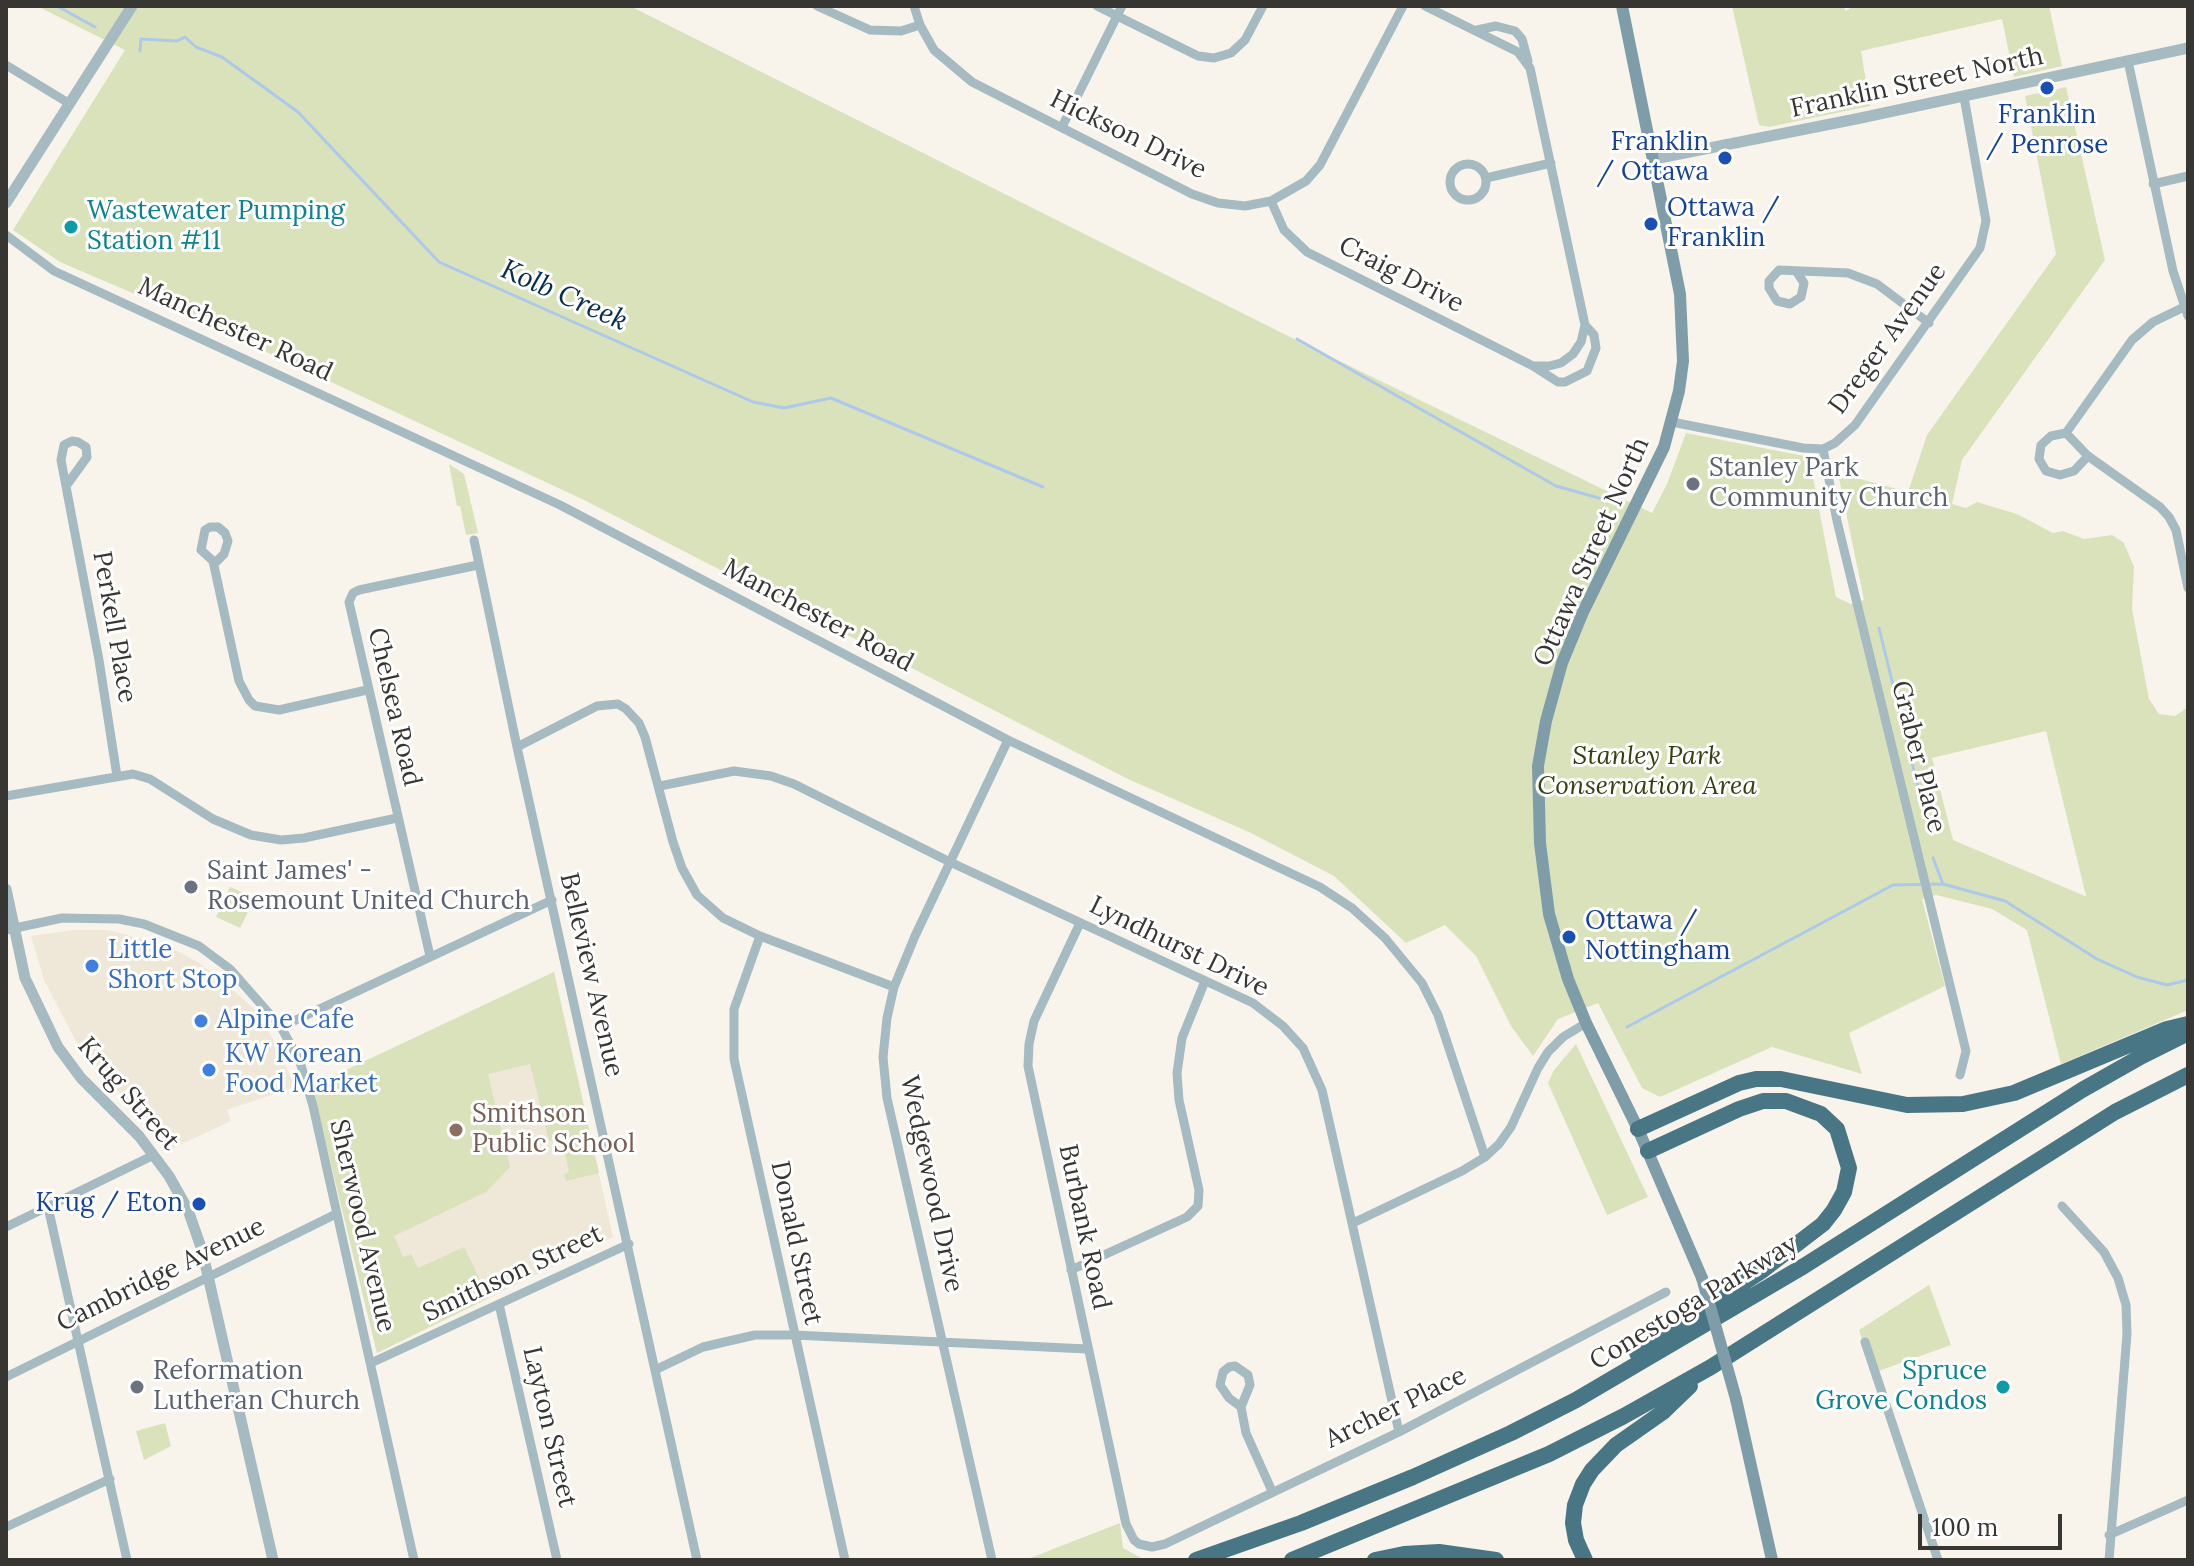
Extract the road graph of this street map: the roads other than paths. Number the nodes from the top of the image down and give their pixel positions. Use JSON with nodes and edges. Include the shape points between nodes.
{"nodes":[{"id":1,"x":132,"y":6,"type":"edge"},
{"id":2,"x":817,"y":6,"type":"edge"},
{"id":3,"x":914,"y":6,"type":"edge"},
{"id":4,"x":1097,"y":6,"type":"edge"},
{"id":5,"x":1263,"y":6,"type":"edge"},
{"id":6,"x":1403,"y":6,"type":"edge"},
{"id":7,"x":1425,"y":6,"type":"edge"},
{"id":8,"x":1622,"y":6,"type":"edge"},
{"id":9,"x":1120,"y":11,"type":"edge"},
{"id":10,"x":920,"y":25,"type":"junction"},
{"id":11,"x":1477,"y":30,"type":"junction"},
{"id":12,"x":2188,"y":48,"type":"edge"},
{"id":13,"x":2128,"y":61,"type":"junction"},
{"id":14,"x":6,"y":65,"type":"edge"},
{"id":15,"x":1530,"y":68,"type":"junction"},
{"id":16,"x":1964,"y":97,"type":"junction"},
{"id":17,"x":70,"y":104,"type":"junction"},
{"id":18,"x":1062,"y":127,"type":"junction"},
{"id":19,"x":1654,"y":159,"type":"junction"},
{"id":20,"x":1551,"y":163,"type":"junction"},
{"id":21,"x":2188,"y":176,"type":"edge"},
{"id":22,"x":1486,"y":178,"type":"junction"},
{"id":23,"x":2153,"y":184,"type":"junction"},
{"id":24,"x":1271,"y":201,"type":"junction"},
{"id":25,"x":6,"y":203,"type":"edge"},
{"id":26,"x":6,"y":235,"type":"edge"},
{"id":27,"x":1796,"y":271,"type":"dead end"},
{"id":28,"x":2186,"y":311,"type":"edge"},
{"id":29,"x":1929,"y":323,"type":"junction"},
{"id":30,"x":1585,"y":325,"type":"junction"},
{"id":31,"x":1533,"y":366,"type":"junction"},
{"id":32,"x":1672,"y":422,"type":"junction"},
{"id":33,"x":2066,"y":433,"type":"junction"},
{"id":34,"x":1823,"y":449,"type":"junction"},
{"id":35,"x":2088,"y":456,"type":"junction"},
{"id":36,"x":66,"y":486,"type":"dead end"},
{"id":37,"x":474,"y":540,"type":"dead end"},
{"id":38,"x":214,"y":564,"type":"dead end"},
{"id":39,"x":478,"y":565,"type":"junction"},
{"id":40,"x":2188,"y":588,"type":"edge"},
{"id":41,"x":367,"y":690,"type":"junction"},
{"id":42,"x":1008,"y":740,"type":"junction"},
{"id":43,"x":517,"y":747,"type":"junction"},
{"id":44,"x":117,"y":776,"type":"junction"},
{"id":45,"x":660,"y":786,"type":"junction"},
{"id":46,"x":6,"y":796,"type":"edge"},
{"id":47,"x":397,"y":818,"type":"junction"},
{"id":48,"x":950,"y":862,"type":"junction"},
{"id":49,"x":6,"y":889,"type":"edge"},
{"id":50,"x":552,"y":900,"type":"junction"},
{"id":51,"x":1080,"y":923,"type":"junction"},
{"id":52,"x":9,"y":928,"type":"edge"},
{"id":53,"x":760,"y":936,"type":"junction"},
{"id":54,"x":430,"y":956,"type":"junction"},
{"id":55,"x":1205,"y":981,"type":"junction"},
{"id":56,"x":894,"y":987,"type":"junction"},
{"id":57,"x":1586,"y":1023,"type":"junction"},
{"id":58,"x":2188,"y":1024,"type":"edge"},
{"id":59,"x":281,"y":1027,"type":"junction"},
{"id":60,"x":2188,"y":1033,"type":"edge"},
{"id":61,"x":1960,"y":1075,"type":"dead end"},
{"id":62,"x":2188,"y":1075,"type":"edge"},
{"id":63,"x":1638,"y":1129,"type":"junction"},
{"id":64,"x":1648,"y":1151,"type":"junction"},
{"id":65,"x":154,"y":1155,"type":"junction"},
{"id":66,"x":1485,"y":1157,"type":"junction"},
{"id":67,"x":2062,"y":1206,"type":"dead end"},
{"id":68,"x":48,"y":1207,"type":"junction"},
{"id":69,"x":336,"y":1214,"type":"junction"},
{"id":70,"x":1353,"y":1223,"type":"junction"},
{"id":71,"x":6,"y":1227,"type":"edge"},
{"id":72,"x":629,"y":1244,"type":"junction"},
{"id":73,"x":1071,"y":1270,"type":"junction"},
{"id":74,"x":208,"y":1276,"type":"junction"},
{"id":75,"x":1666,"y":1292,"type":"dead end"},
{"id":76,"x":499,"y":1304,"type":"junction"},
{"id":77,"x":794,"y":1335,"type":"junction"},
{"id":78,"x":79,"y":1341,"type":"junction"},
{"id":79,"x":1865,"y":1342,"type":"dead end"},
{"id":80,"x":941,"y":1343,"type":"junction"},
{"id":81,"x":1087,"y":1349,"type":"junction"},
{"id":82,"x":371,"y":1363,"type":"junction"},
{"id":83,"x":1711,"y":1367,"type":"junction"},
{"id":84,"x":655,"y":1370,"type":"junction"},
{"id":85,"x":6,"y":1377,"type":"edge"},
{"id":86,"x":1576,"y":1400,"type":"junction"},
{"id":87,"x":1241,"y":1407,"type":"dead end"},
{"id":88,"x":1399,"y":1432,"type":"junction"},
{"id":89,"x":110,"y":1479,"type":"junction"},
{"id":90,"x":1272,"y":1491,"type":"junction"},
{"id":91,"x":2188,"y":1500,"type":"edge"},
{"id":92,"x":6,"y":1527,"type":"edge"},
{"id":93,"x":2109,"y":1535,"type":"junction"},
{"id":94,"x":1139,"y":1544,"type":"joint"},
{"id":95,"x":127,"y":1560,"type":"edge"},
{"id":96,"x":273,"y":1560,"type":"edge"},
{"id":97,"x":414,"y":1560,"type":"edge"},
{"id":98,"x":557,"y":1560,"type":"edge"},
{"id":99,"x":697,"y":1560,"type":"edge"},
{"id":100,"x":845,"y":1560,"type":"edge"},
{"id":101,"x":992,"y":1560,"type":"edge"},
{"id":102,"x":1196,"y":1560,"type":"edge"},
{"id":103,"x":1292,"y":1560,"type":"edge"},
{"id":104,"x":1375,"y":1560,"type":"edge"},
{"id":105,"x":1496,"y":1560,"type":"edge"},
{"id":106,"x":1585,"y":1560,"type":"edge"},
{"id":107,"x":1772,"y":1560,"type":"edge"},
{"id":108,"x":1938,"y":1560,"type":"edge"},
{"id":109,"x":2109,"y":1560,"type":"edge"}],
"edges":[{"from":1,"to":17,"type":"street"},
{"from":2,"to":10,"type":"street","via":[[870,30],[901,31]]},
{"from":3,"to":10,"type":"street","name":"Hickson Drive"},
{"from":4,"to":9,"type":"street"},
{"from":5,"to":9,"type":"street","via":[[1245,40],[1231,53],[1214,58],[1198,56]]},
{"from":6,"to":24,"type":"street","name":"Hickson Drive","via":[[1320,165],[1306,181]]},
{"from":7,"to":11,"type":"street","name":"Craig Drive"},
{"from":8,"to":19,"type":"main road","name":"Ottawa Street North"},
{"from":9,"to":18,"type":"street"},
{"from":10,"to":18,"type":"street","name":"Hickson Drive","via":[[934,50],[972,82]]},
{"from":11,"to":15,"type":"street","name":"Craig Drive","via":[[1518,52]]},
{"from":11,"to":15,"type":"street","name":"Craig Drive","via":[[1496,26],[1515,31]]},
{"from":12,"to":13,"type":"street","name":"Franklin Street North"},
{"from":13,"to":16,"type":"street","name":"Franklin Street North"},
{"from":13,"to":23,"type":"street"},
{"from":14,"to":17,"type":"street"},
{"from":15,"to":20,"type":"street","name":"Craig Drive"},
{"from":16,"to":19,"type":"street","name":"Franklin Street North"},
{"from":16,"to":29,"type":"street","name":"Dreger Avenue","via":[[1985,234]]},
{"from":17,"to":25,"type":"street"},
{"from":18,"to":24,"type":"street","name":"Hickson Drive","via":[[1192,194],[1245,206]]},
{"from":19,"to":32,"type":"main road","name":"Ottawa Street North","via":[[1680,294],[1683,361]]},
{"from":20,"to":22,"type":"street"},
{"from":20,"to":30,"type":"street","name":"Craig Drive"},
{"from":21,"to":23,"type":"street"},
{"from":22,"to":22,"type":"street","via":[[1478,166],[1464,164],[1452,173],[1451,187],[1460,198],[1473,200],[1484,191]]},
{"from":23,"to":28,"type":"street"},
{"from":24,"to":31,"type":"street","name":"Craig Drive","via":[[1284,230],[1307,252]]},
{"from":26,"to":42,"type":"street","name":"Manchester Road","via":[[54,271],[560,505]]},
{"from":27,"to":29,"type":"street","via":[[1848,273],[1877,284]]},
{"from":28,"to":33,"type":"street","via":[[2153,322],[2132,340]]},
{"from":29,"to":34,"type":"street","name":"Dreger Avenue","via":[[1855,425]]},
{"from":30,"to":31,"type":"street","via":[[1573,354],[1561,363]]},
{"from":30,"to":31,"type":"street","name":"Craig Drive","via":[[1596,348],[1587,371],[1558,382]]},
{"from":32,"to":34,"type":"street","name":"Dreger Avenue"},
{"from":32,"to":57,"type":"main road","name":"Ottawa Street North","via":[[1562,663],[1538,766],[1549,914]]},
{"from":33,"to":35,"type":"street"},
{"from":33,"to":35,"type":"street","via":[[2041,445],[2039,459],[2046,471],[2074,471]]},
{"from":34,"to":61,"type":"street","name":"Graber Place","via":[[1966,1051]]},
{"from":35,"to":40,"type":"street","via":[[2169,517]]},
{"from":36,"to":44,"type":"street","name":"Perkell Place"},
{"from":37,"to":39,"type":"street","name":"Belleview Avenue"},
{"from":38,"to":41,"type":"street","via":[[239,681],[255,706],[279,710]]},
{"from":39,"to":41,"type":"street","name":"Chelsea Road","via":[[353,593],[350,608]]},
{"from":39,"to":43,"type":"street","name":"Belleview Avenue"},
{"from":41,"to":47,"type":"street","name":"Chelsea Road"},
{"from":42,"to":48,"type":"street","name":"Wedgewood Drive"},
{"from":42,"to":66,"type":"street","name":"Manchester Road","via":[[1283,868],[1352,908],[1422,983],[1438,1015]]},
{"from":43,"to":45,"type":"street","via":[[597,706],[618,704],[639,723]]},
{"from":43,"to":50,"type":"street","name":"Belleview Avenue"},
{"from":44,"to":46,"type":"street"},
{"from":44,"to":47,"type":"street","via":[[150,779],[213,819],[251,835],[281,840]]},
{"from":45,"to":48,"type":"street","name":"Lyndhurst Drive","via":[[725,772],[771,776]]},
{"from":45,"to":53,"type":"street","via":[[682,868],[697,895],[723,918]]},
{"from":47,"to":54,"type":"street","name":"Chelsea Road"},
{"from":48,"to":51,"type":"street","name":"Lyndhurst Drive"},
{"from":48,"to":56,"type":"street","name":"Wedgewood Drive"},
{"from":49,"to":52,"type":"street","name":"Krug Street"},
{"from":50,"to":54,"type":"street"},
{"from":50,"to":72,"type":"street","name":"Belleview Avenue"},
{"from":51,"to":55,"type":"street","name":"Lyndhurst Drive"},
{"from":51,"to":73,"type":"street","name":"Burbank Road","via":[[1034,1021],[1028,1055]]},
{"from":52,"to":59,"type":"street","name":"Sherwood Avenue","via":[[62,918],[119,919],[186,939],[230,969]]},
{"from":52,"to":65,"type":"street","name":"Krug Street","via":[[25,978],[58,1047]]},
{"from":53,"to":56,"type":"street"},
{"from":53,"to":77,"type":"street","name":"Donald Street","via":[[737,999],[732,1043]]},
{"from":54,"to":59,"type":"street"},
{"from":55,"to":70,"type":"street","name":"Lyndhurst Drive","via":[[1264,1010],[1303,1048],[1322,1090]]},
{"from":55,"to":73,"type":"street","via":[[1182,1038],[1177,1073],[1198,1206],[1187,1217]]},
{"from":56,"to":80,"type":"street","name":"Wedgewood Drive","via":[[883,1057],[887,1098]]},
{"from":57,"to":63,"type":"main road","name":"Ottawa Street North"},
{"from":57,"to":66,"type":"street","via":[[1548,1052],[1511,1127]]},
{"from":58,"to":63,"type":"highway","via":[[2014,1093],[1963,1104],[1907,1105],[1781,1079],[1756,1079]]},
{"from":59,"to":69,"type":"street","name":"Sherwood Avenue","via":[[300,1062],[313,1106]]},
{"from":60,"to":86,"type":"highway","name":"Conestoga Parkway","via":[[2082,1090],[1804,1266]]},
{"from":62,"to":83,"type":"highway","via":[[2115,1112]]},
{"from":63,"to":64,"type":"main road","name":"Ottawa Street North"},
{"from":64,"to":86,"type":"highway","via":[[1739,1109],[1786,1101],[1821,1114],[1837,1129],[1849,1168],[1844,1192],[1823,1224]]},
{"from":64,"to":107,"type":"main road","name":"Ottawa Street North","bridge":true,"via":[[1702,1278]]},
{"from":65,"to":68,"type":"street"},
{"from":65,"to":74,"type":"street","name":"Krug Street","via":[[188,1210]]},
{"from":66,"to":70,"type":"street"},
{"from":67,"to":93,"type":"street","via":[[2104,1252],[2126,1305]]},
{"from":68,"to":71,"type":"street"},
{"from":68,"to":78,"type":"street"},
{"from":69,"to":74,"type":"street","name":"Cambridge Avenue"},
{"from":69,"to":82,"type":"street","name":"Sherwood Avenue"},
{"from":70,"to":88,"type":"street","name":"Lyndhurst Drive"},
{"from":72,"to":76,"type":"street","name":"Smithson Street"},
{"from":72,"to":84,"type":"street","name":"Belleview Avenue"},
{"from":73,"to":81,"type":"street","name":"Burbank Road"},
{"from":74,"to":78,"type":"street","name":"Cambridge Avenue"},
{"from":74,"to":96,"type":"street","name":"Krug Street"},
{"from":75,"to":88,"type":"street","name":"Archer Place"},
{"from":76,"to":82,"type":"street","name":"Smithson Street"},
{"from":76,"to":98,"type":"street","name":"Layton Street"},
{"from":77,"to":80,"type":"street"},
{"from":77,"to":84,"type":"street","via":[[755,1335],[703,1347]]},
{"from":77,"to":100,"type":"street","name":"Donald Street"},
{"from":78,"to":85,"type":"street","name":"Cambridge Avenue"},
{"from":78,"to":89,"type":"street"},
{"from":79,"to":108,"type":"street"},
{"from":80,"to":81,"type":"street"},
{"from":80,"to":101,"type":"street","name":"Wedgewood Drive"},
{"from":81,"to":94,"type":"street","name":"Burbank Road","via":[[1126,1524]]},
{"from":82,"to":97,"type":"street","name":"Sherwood Avenue"},
{"from":83,"to":103,"type":"highway","via":[[1549,1454]]},
{"from":83,"to":106,"type":"highway","via":[[1663,1412],[1616,1445],[1587,1477],[1573,1523]]},
{"from":84,"to":99,"type":"street","name":"Belleview Avenue"},
{"from":86,"to":102,"type":"highway","name":"Conestoga Parkway","via":[[1413,1477]]},
{"from":87,"to":90,"type":"street","via":[[1246,1433]]},
{"from":88,"to":90,"type":"street","name":"Archer Place"},
{"from":89,"to":92,"type":"street"},
{"from":89,"to":95,"type":"street"},
{"from":90,"to":94,"type":"street","name":"Archer Place","via":[[1165,1544]]},
{"from":91,"to":93,"type":"street"},
{"from":93,"to":109,"type":"street"},
{"from":104,"to":105,"type":"highway","via":[[1439,1552]]}]}
